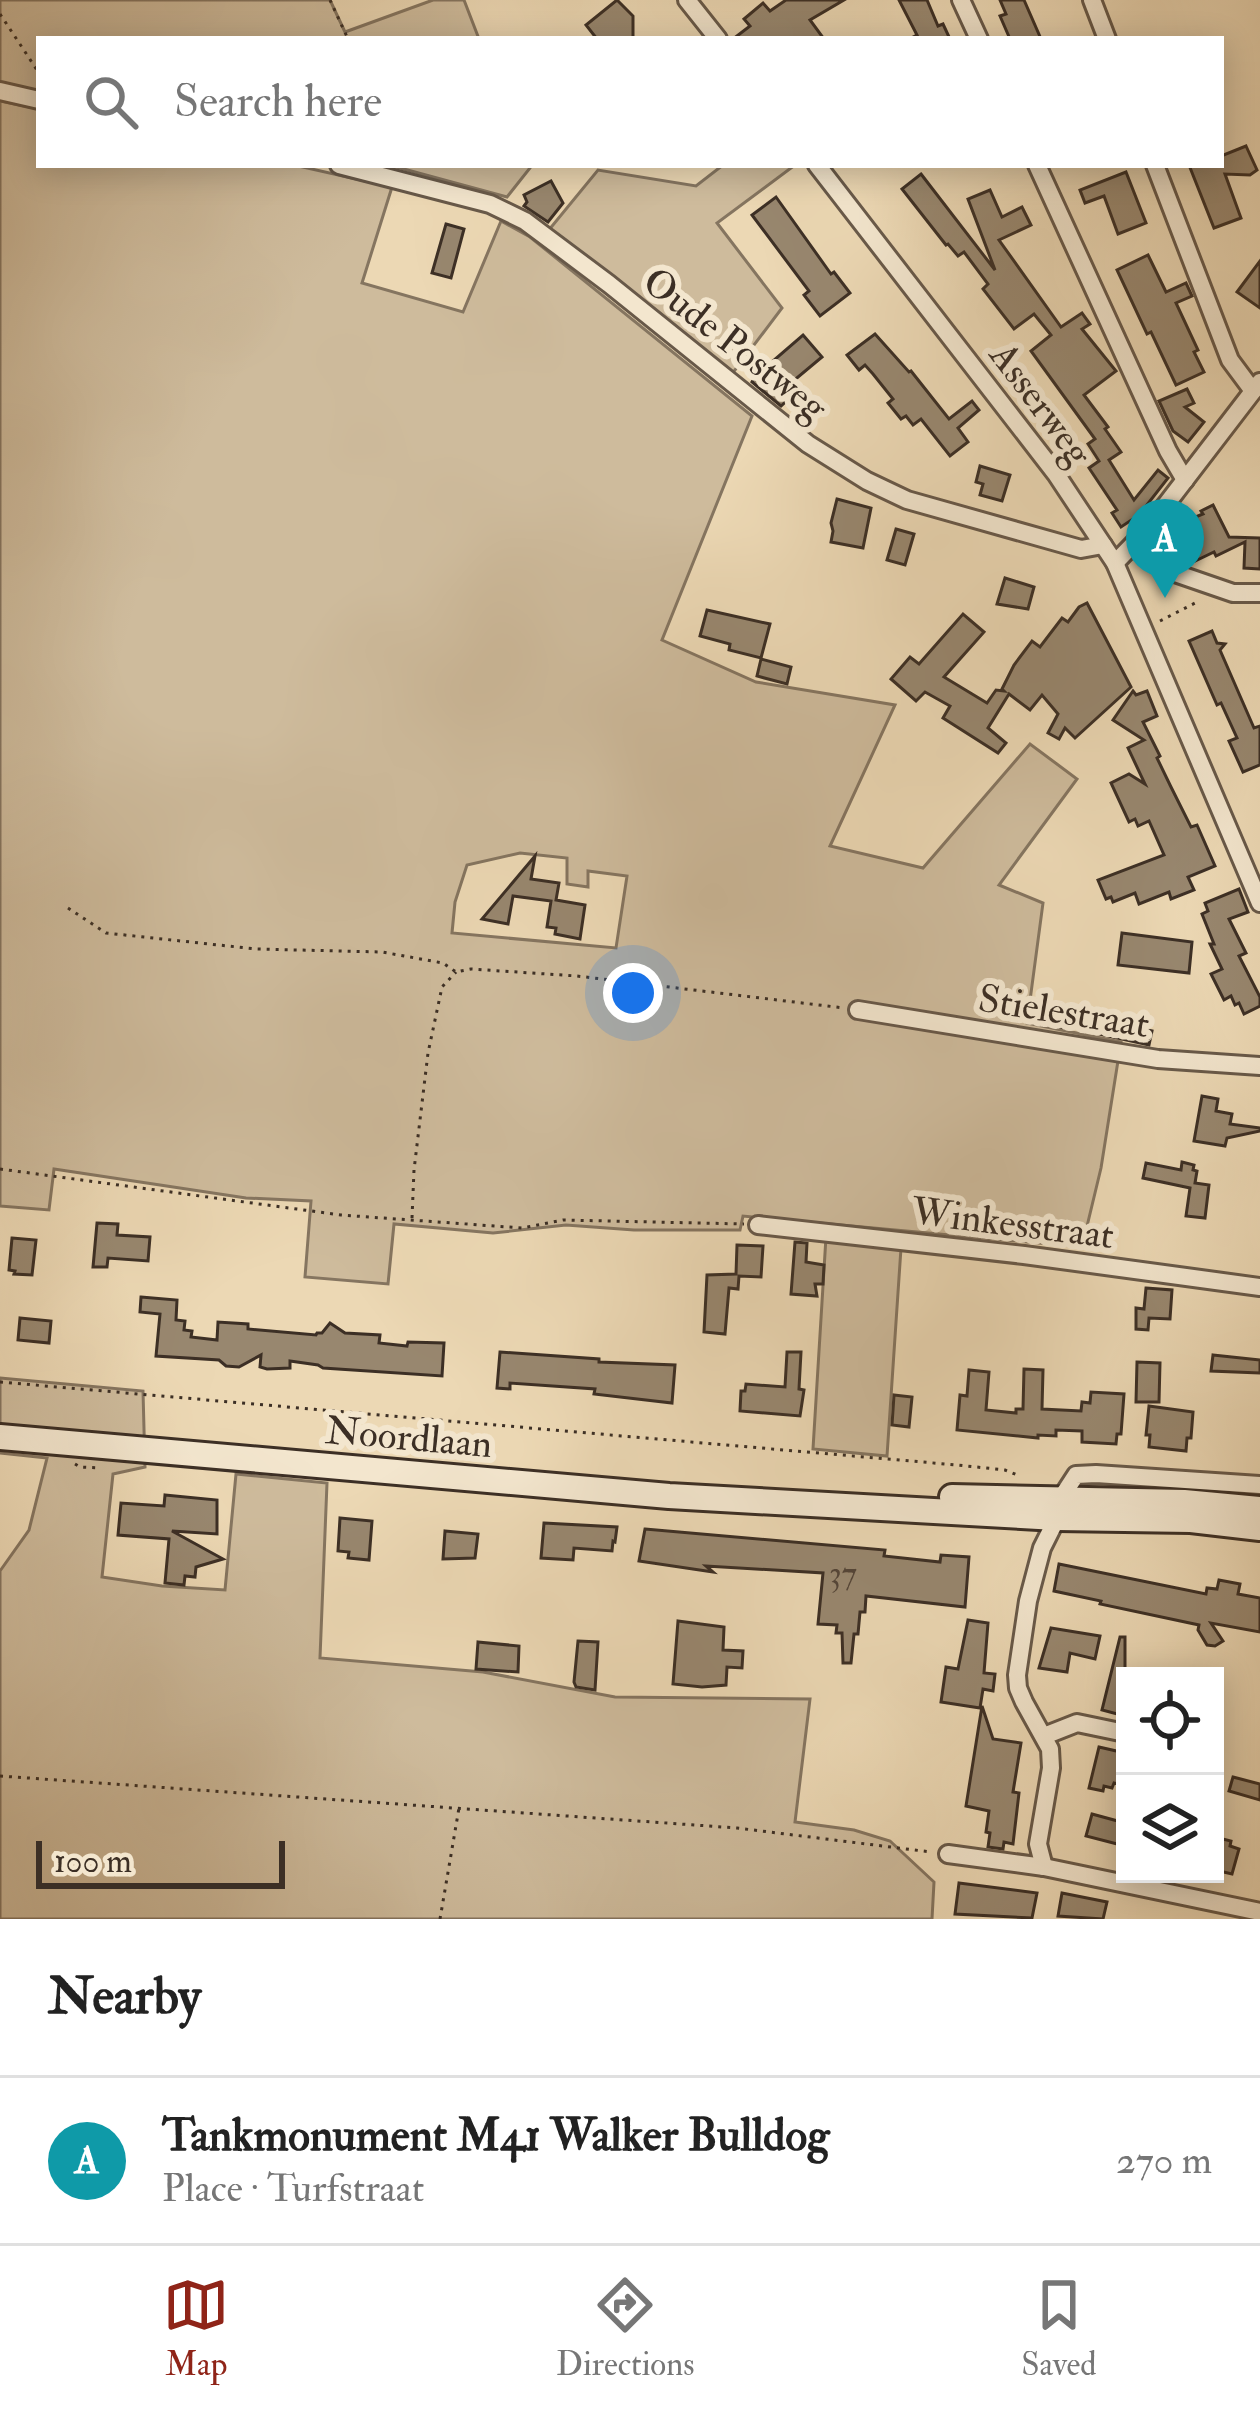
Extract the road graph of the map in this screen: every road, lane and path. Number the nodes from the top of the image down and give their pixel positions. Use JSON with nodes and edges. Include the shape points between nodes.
{"nodes":[{"id":1,"x":330,"y":0,"type":"edge"},
{"id":2,"x":687,"y":0,"type":"edge"},
{"id":3,"x":961,"y":0,"type":"edge"},
{"id":4,"x":1092,"y":0,"type":"edge"},
{"id":5,"x":0,"y":14,"type":"edge"},
{"id":6,"x":347,"y":36,"type":"edge"},
{"id":7,"x":716,"y":36,"type":"edge"},
{"id":8,"x":978,"y":36,"type":"edge"},
{"id":9,"x":1106,"y":36,"type":"edge"},
{"id":10,"x":36,"y":68,"type":"edge"},
{"id":11,"x":0,"y":92,"type":"edge"},
{"id":12,"x":36,"y":99,"type":"edge"},
{"id":13,"x":351,"y":168,"type":"edge"},
{"id":14,"x":819,"y":168,"type":"edge"},
{"id":15,"x":1038,"y":168,"type":"edge"},
{"id":16,"x":1156,"y":168,"type":"edge"},
{"id":17,"x":1257,"y":386,"type":"edge"},
{"id":18,"x":1185,"y":480,"type":"junction"},
{"id":19,"x":1145,"y":532,"type":"junction"},
{"id":20,"x":1102,"y":545,"type":"junction"},
{"id":21,"x":1115,"y":563,"type":"junction"},
{"id":22,"x":1222,"y":590,"type":"junction"},
{"id":23,"x":1260,"y":593,"type":"edge"},
{"id":24,"x":1142,"y":630,"type":"junction"},
{"id":25,"x":1260,"y":903,"type":"edge"},
{"id":26,"x":68,"y":908,"type":"dead end"},
{"id":27,"x":456,"y":972,"type":"junction"},
{"id":28,"x":858,"y":1010,"type":"joint"},
{"id":29,"x":1260,"y":1066,"type":"edge"},
{"id":30,"x":0,"y":1168,"type":"edge"},
{"id":31,"x":412,"y":1220,"type":"junction"},
{"id":32,"x":758,"y":1225,"type":"joint"},
{"id":33,"x":1260,"y":1287,"type":"edge"},
{"id":34,"x":0,"y":1382,"type":"edge"},
{"id":35,"x":0,"y":1437,"type":"edge"},
{"id":36,"x":1022,"y":1477,"type":"dead end"},
{"id":37,"x":1260,"y":1486,"type":"edge"},
{"id":38,"x":1059,"y":1508,"type":"junction"},
{"id":39,"x":1260,"y":1509,"type":"edge"},
{"id":40,"x":1260,"y":1528,"type":"edge"},
{"id":41,"x":1116,"y":1731,"type":"edge"},
{"id":42,"x":1044,"y":1736,"type":"junction"},
{"id":43,"x":0,"y":1776,"type":"edge"},
{"id":44,"x":459,"y":1807,"type":"junction"},
{"id":45,"x":948,"y":1855,"type":"joint"},
{"id":46,"x":1044,"y":1867,"type":"junction"},
{"id":47,"x":1260,"y":1912,"type":"edge"},
{"id":48,"x":440,"y":1919,"type":"edge"}],
"edges":[{"from":1,"to":6,"type":"path"},
{"from":2,"to":7,"type":"street"},
{"from":3,"to":8,"type":"street"},
{"from":4,"to":9,"type":"street"},
{"from":5,"to":10,"type":"path"},
{"from":11,"to":12,"type":"street"},
{"from":13,"to":20,"type":"street","name":"Oude Postweg","via":[[490,204],[525,221],[808,444],[867,481],[1081,549]]},
{"from":14,"to":20,"type":"street","name":"Asserweg"},
{"from":15,"to":18,"type":"street"},
{"from":16,"to":17,"type":"street","via":[[1230,360]]},
{"from":17,"to":18,"type":"street"},
{"from":18,"to":19,"type":"street"},
{"from":19,"to":21,"type":"street"},
{"from":19,"to":22,"type":"street","via":[[1175,573]]},
{"from":20,"to":21,"type":"street","name":"Asserweg"},
{"from":21,"to":24,"type":"street","name":"Asserweg"},
{"from":22,"to":23,"type":"street"},
{"from":22,"to":24,"type":"path"},
{"from":24,"to":25,"type":"street","name":"Asserweg"},
{"from":26,"to":27,"type":"path","via":[[106,933],[382,952]]},
{"from":27,"to":28,"type":"path","via":[[577,976]]},
{"from":27,"to":31,"type":"path","via":[[442,987],[428,1053]]},
{"from":28,"to":29,"type":"street","name":"Stielestraat","via":[[1158,1059]]},
{"from":30,"to":31,"type":"path"},
{"from":31,"to":32,"type":"path","via":[[522,1228],[563,1220]]},
{"from":32,"to":33,"type":"street","name":"Winkesstraat"},
{"from":34,"to":36,"type":"path"},
{"from":35,"to":38,"type":"main road","name":"Noordlaan","via":[[669,1496]]},
{"from":37,"to":38,"type":"street","name":"Noordlaan","via":[[1076,1475]]},
{"from":38,"to":39,"type":"main road","name":"Noordlaan","via":[[1184,1502]]},
{"from":38,"to":40,"type":"main road","name":"Noordlaan"},
{"from":38,"to":42,"type":"street","via":[[1028,1601],[1016,1675]]},
{"from":41,"to":42,"type":"street","via":[[1078,1723]]},
{"from":42,"to":46,"type":"street","via":[[1051,1768],[1039,1844]]},
{"from":43,"to":44,"type":"path"},
{"from":44,"to":45,"type":"path","via":[[737,1828]]},
{"from":44,"to":48,"type":"path"},
{"from":45,"to":46,"type":"street"},
{"from":46,"to":47,"type":"street"}]}
